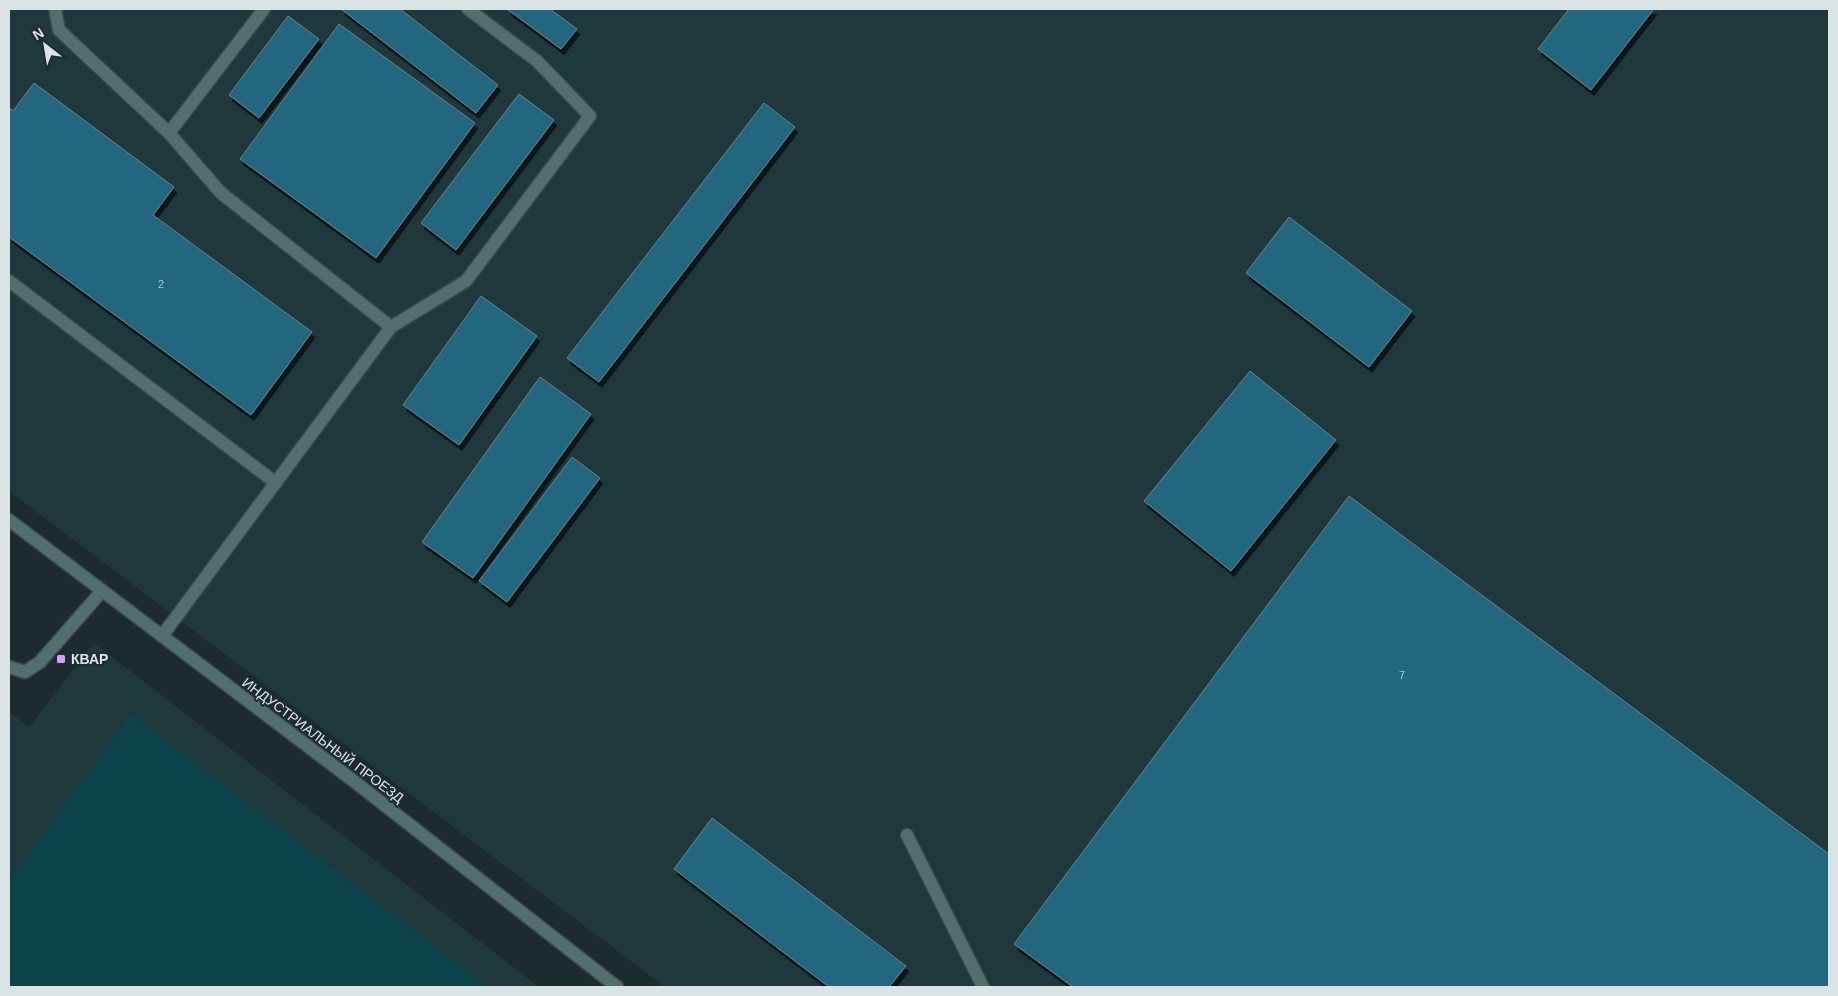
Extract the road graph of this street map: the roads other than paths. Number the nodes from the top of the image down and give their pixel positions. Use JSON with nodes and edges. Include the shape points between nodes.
{"nodes":[{"id":1,"x":55,"y":9,"type":"edge"},
{"id":2,"x":264,"y":9,"type":"edge"},
{"id":3,"x":468,"y":9,"type":"edge"},
{"id":4,"x":169,"y":133,"type":"junction"},
{"id":5,"x":9,"y":281,"type":"edge"},
{"id":6,"x":391,"y":327,"type":"junction"},
{"id":7,"x":276,"y":483,"type":"junction"},
{"id":8,"x":9,"y":520,"type":"edge"},
{"id":9,"x":102,"y":591,"type":"junction"},
{"id":10,"x":162,"y":636,"type":"junction"},
{"id":11,"x":9,"y":667,"type":"edge"},
{"id":12,"x":907,"y":834,"type":"dead end"},
{"id":13,"x":617,"y":987,"type":"edge"},
{"id":14,"x":983,"y":987,"type":"edge"}],
"edges":[{"from":1,"to":4,"type":"street","via":[[59,30]]},
{"from":2,"to":4,"type":"street"},
{"from":3,"to":6,"type":"street","via":[[537,62],[590,116],[466,282]]},
{"from":4,"to":6,"type":"street","via":[[221,193]]},
{"from":5,"to":7,"type":"street"},
{"from":6,"to":7,"type":"street"},
{"from":7,"to":10,"type":"street"},
{"from":8,"to":9,"type":"street","name":"ИНДУСТРИАЛЬНЫЙ ПРОЕЗД"},
{"from":9,"to":10,"type":"street","name":"ИНДУСТРИАЛЬНЫЙ ПРОЕЗД"},
{"from":9,"to":11,"type":"street","via":[[40,662],[25,672]]},
{"from":10,"to":13,"type":"street","name":"ИНДУСТРИАЛЬНЫЙ ПРОЕЗД"},
{"from":12,"to":14,"type":"street"}]}
